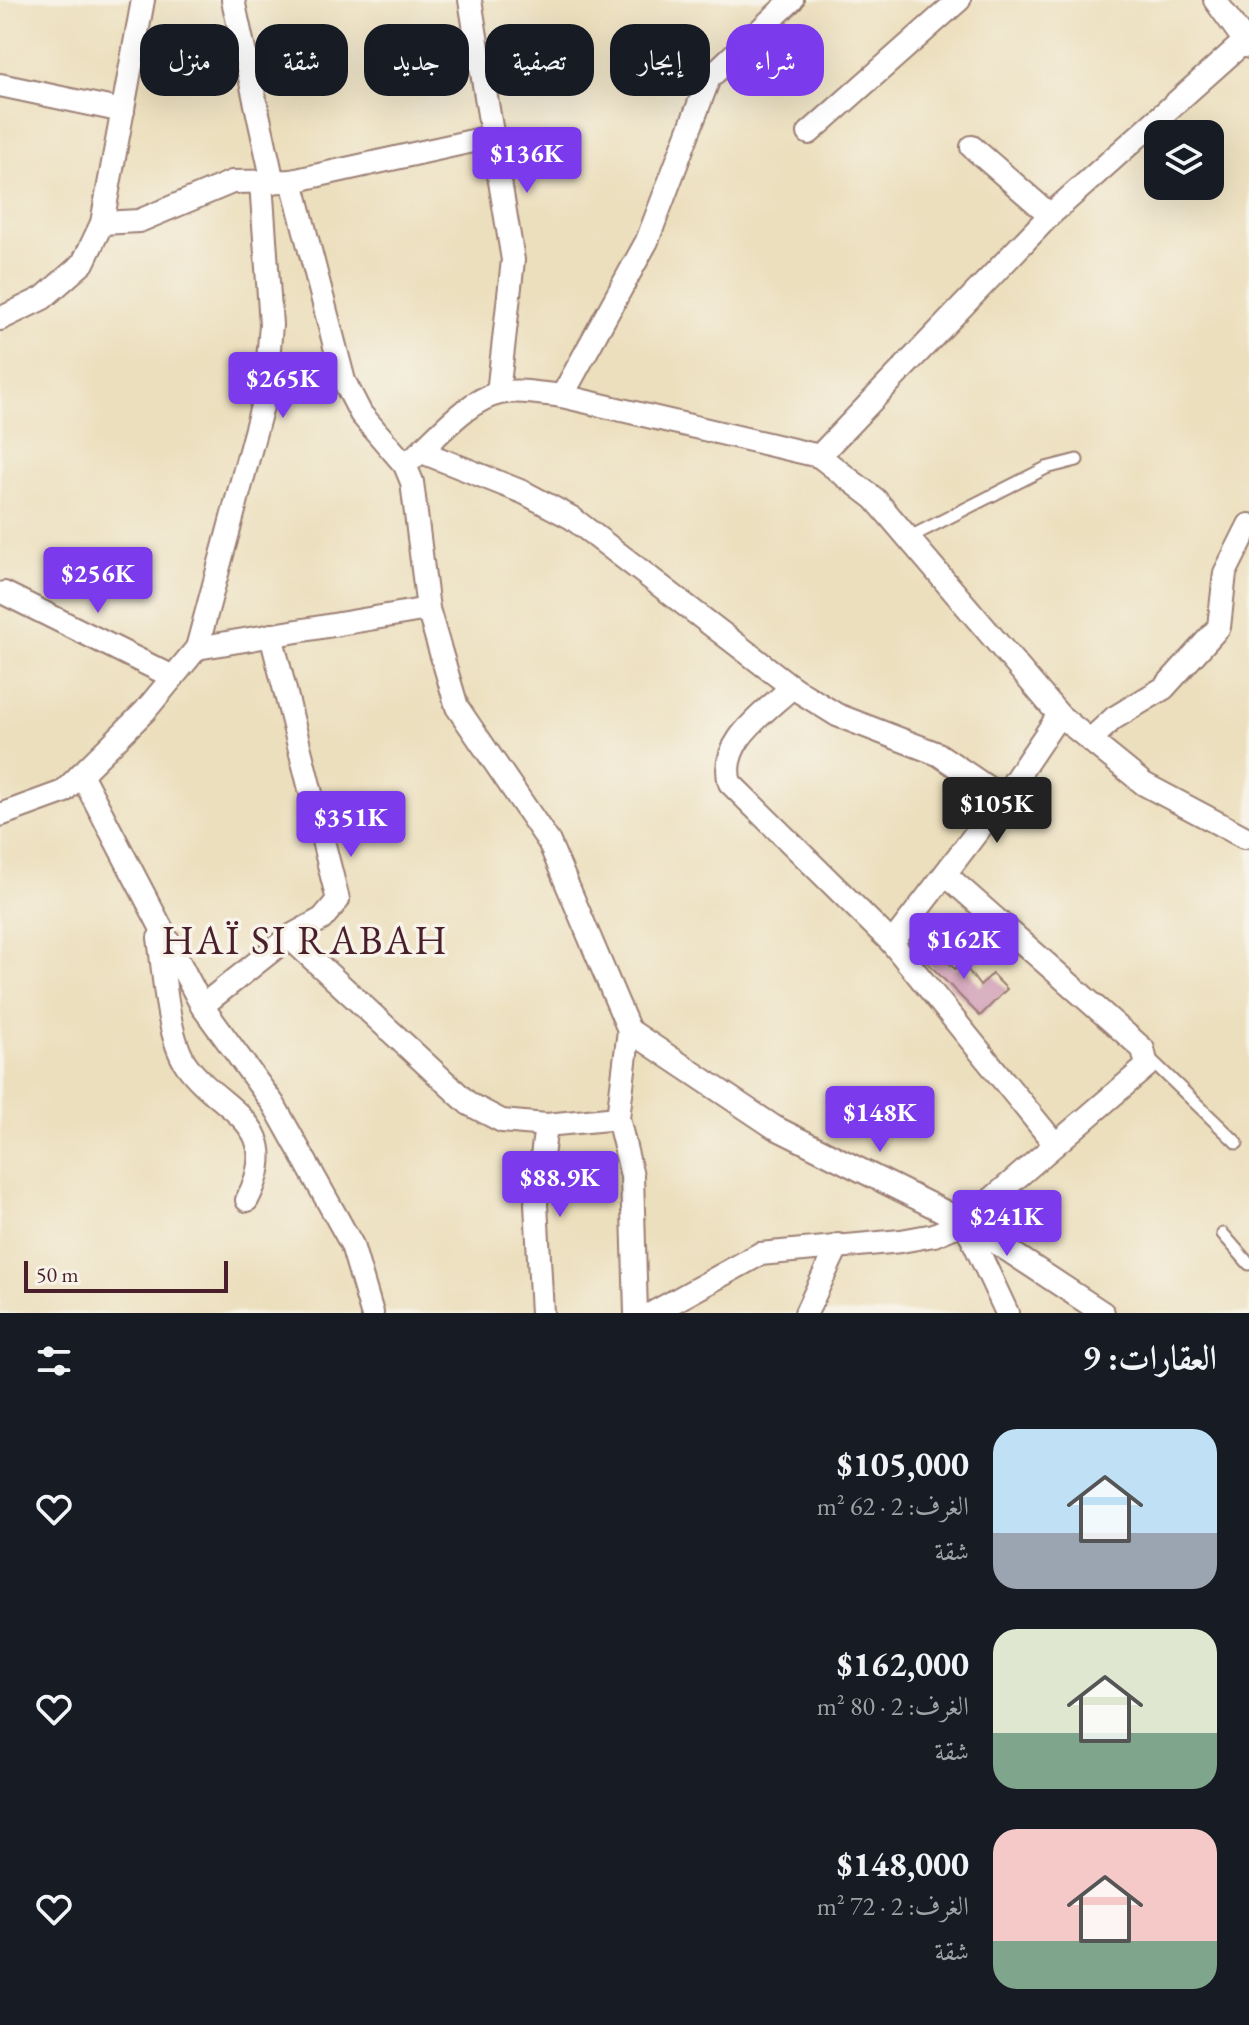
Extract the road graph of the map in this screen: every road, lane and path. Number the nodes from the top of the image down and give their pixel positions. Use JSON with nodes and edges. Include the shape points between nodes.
{"nodes":[{"id":1,"x":143,"y":0,"type":"edge"},
{"id":2,"x":233,"y":0,"type":"edge"},
{"id":3,"x":470,"y":0,"type":"edge"},
{"id":4,"x":792,"y":0,"type":"edge"},
{"id":5,"x":959,"y":0,"type":"edge"},
{"id":6,"x":1215,"y":0,"type":"edge"},
{"id":7,"x":1247,"y":44,"type":"edge"},
{"id":8,"x":0,"y":85,"type":"edge"},
{"id":9,"x":123,"y":111,"type":"junction"},
{"id":10,"x":809,"y":133,"type":"dead end"},
{"id":11,"x":495,"y":136,"type":"junction"},
{"id":12,"x":972,"y":147,"type":"dead end"},
{"id":13,"x":275,"y":181,"type":"junction"},
{"id":14,"x":1050,"y":215,"type":"junction"},
{"id":15,"x":102,"y":223,"type":"junction"},
{"id":16,"x":0,"y":319,"type":"edge"},
{"id":17,"x":498,"y":393,"type":"junction"},
{"id":18,"x":562,"y":396,"type":"junction"},
{"id":19,"x":819,"y":456,"type":"junction"},
{"id":20,"x":414,"y":458,"type":"junction"},
{"id":21,"x":1077,"y":460,"type":"dead end"},
{"id":22,"x":1249,"y":525,"type":"edge"},
{"id":23,"x":907,"y":538,"type":"junction"},
{"id":24,"x":4,"y":593,"type":"dead end"},
{"id":25,"x":428,"y":609,"type":"junction"},
{"id":26,"x":271,"y":635,"type":"junction"},
{"id":27,"x":197,"y":648,"type":"junction"},
{"id":28,"x":173,"y":677,"type":"junction"},
{"id":29,"x":792,"y":687,"type":"junction"},
{"id":30,"x":1059,"y":715,"type":"junction"},
{"id":31,"x":1090,"y":740,"type":"junction"},
{"id":32,"x":81,"y":774,"type":"junction"},
{"id":33,"x":1003,"y":798,"type":"junction"},
{"id":34,"x":0,"y":815,"type":"edge"},
{"id":35,"x":1244,"y":837,"type":"dead end"},
{"id":36,"x":946,"y":875,"type":"junction"},
{"id":37,"x":155,"y":917,"type":"junction"},
{"id":38,"x":289,"y":937,"type":"junction"},
{"id":39,"x":892,"y":943,"type":"junction"},
{"id":40,"x":202,"y":1006,"type":"junction"},
{"id":41,"x":629,"y":1030,"type":"junction"},
{"id":42,"x":1147,"y":1056,"type":"junction"},
{"id":43,"x":618,"y":1118,"type":"junction"},
{"id":44,"x":546,"y":1125,"type":"junction"},
{"id":45,"x":1237,"y":1143,"type":"dead end"},
{"id":46,"x":1055,"y":1144,"type":"junction"},
{"id":47,"x":247,"y":1200,"type":"dead end"},
{"id":48,"x":965,"y":1222,"type":"junction"},
{"id":49,"x":1223,"y":1234,"type":"dead end"},
{"id":50,"x":838,"y":1245,"type":"junction"},
{"id":51,"x":1249,"y":1264,"type":"edge"},
{"id":52,"x":372,"y":1313,"type":"edge"},
{"id":53,"x":542,"y":1313,"type":"edge"},
{"id":54,"x":636,"y":1313,"type":"edge"},
{"id":55,"x":653,"y":1313,"type":"edge"},
{"id":56,"x":806,"y":1313,"type":"edge"},
{"id":57,"x":1007,"y":1313,"type":"edge"},
{"id":58,"x":1103,"y":1313,"type":"edge"}],
"edges":[{"from":1,"to":9,"type":"street"},
{"from":2,"to":13,"type":"street"},
{"from":3,"to":11,"type":"street"},
{"from":4,"to":18,"type":"street","via":[[709,78],[647,241]]},
{"from":5,"to":10,"type":"street"},
{"from":6,"to":7,"type":"street"},
{"from":7,"to":14,"type":"street"},
{"from":8,"to":9,"type":"street"},
{"from":9,"to":15,"type":"street"},
{"from":11,"to":13,"type":"street"},
{"from":11,"to":17,"type":"street","via":[[513,260]]},
{"from":12,"to":14,"type":"street"},
{"from":13,"to":15,"type":"street","via":[[232,182],[139,221]]},
{"from":13,"to":20,"type":"street","via":[[344,381],[361,414]]},
{"from":13,"to":27,"type":"street","via":[[265,395]]},
{"from":14,"to":19,"type":"street"},
{"from":15,"to":16,"type":"street","via":[[83,263],[43,298]]},
{"from":17,"to":18,"type":"street"},
{"from":17,"to":20,"type":"street","via":[[471,406]]},
{"from":18,"to":19,"type":"street"},
{"from":19,"to":23,"type":"street","via":[[875,499]]},
{"from":20,"to":25,"type":"street","via":[[412,482]]},
{"from":20,"to":29,"type":"street","via":[[525,493],[572,518]]},
{"from":21,"to":23,"type":"lane","via":[[1046,468]]},
{"from":22,"to":31,"type":"street","via":[[1225,573],[1219,627],[1164,688],[1114,718]]},
{"from":23,"to":30,"type":"street"},
{"from":24,"to":28,"type":"street"},
{"from":25,"to":26,"type":"street"},
{"from":25,"to":41,"type":"street","via":[[457,707],[549,842]]},
{"from":26,"to":27,"type":"street"},
{"from":26,"to":38,"type":"street","via":[[338,900],[322,919]]},
{"from":27,"to":28,"type":"street"},
{"from":28,"to":32,"type":"street"},
{"from":29,"to":33,"type":"street","via":[[837,715],[938,754]]},
{"from":29,"to":39,"type":"street","via":[[736,742],[728,755],[730,783]]},
{"from":30,"to":31,"type":"street"},
{"from":30,"to":33,"type":"street"},
{"from":31,"to":35,"type":"street","via":[[1144,784]]},
{"from":32,"to":34,"type":"street","via":[[63,792]]},
{"from":32,"to":37,"type":"street"},
{"from":33,"to":36,"type":"street"},
{"from":36,"to":39,"type":"street"},
{"from":36,"to":42,"type":"street"},
{"from":37,"to":40,"type":"street"},
{"from":37,"to":47,"type":"street","via":[[179,1049],[186,1064],[246,1121],[255,1140],[259,1167]]},
{"from":38,"to":40,"type":"street"},
{"from":38,"to":44,"type":"street","via":[[469,1104],[502,1121]]},
{"from":39,"to":46,"type":"street"},
{"from":40,"to":52,"type":"street","via":[[274,1105],[352,1245]]},
{"from":41,"to":43,"type":"street"},
{"from":41,"to":48,"type":"street","via":[[774,1127]]},
{"from":42,"to":45,"type":"lane"},
{"from":42,"to":46,"type":"street","via":[[1147,1066]]},
{"from":43,"to":44,"type":"street"},
{"from":43,"to":54,"type":"street","via":[[632,1176]]},
{"from":44,"to":53,"type":"street","via":[[536,1204]]},
{"from":46,"to":48,"type":"street"},
{"from":48,"to":50,"type":"street","via":[[901,1241]]},
{"from":48,"to":57,"type":"street"},
{"from":48,"to":58,"type":"street"},
{"from":49,"to":51,"type":"lane"},
{"from":50,"to":55,"type":"street","via":[[760,1254]]},
{"from":50,"to":56,"type":"street"}]}
